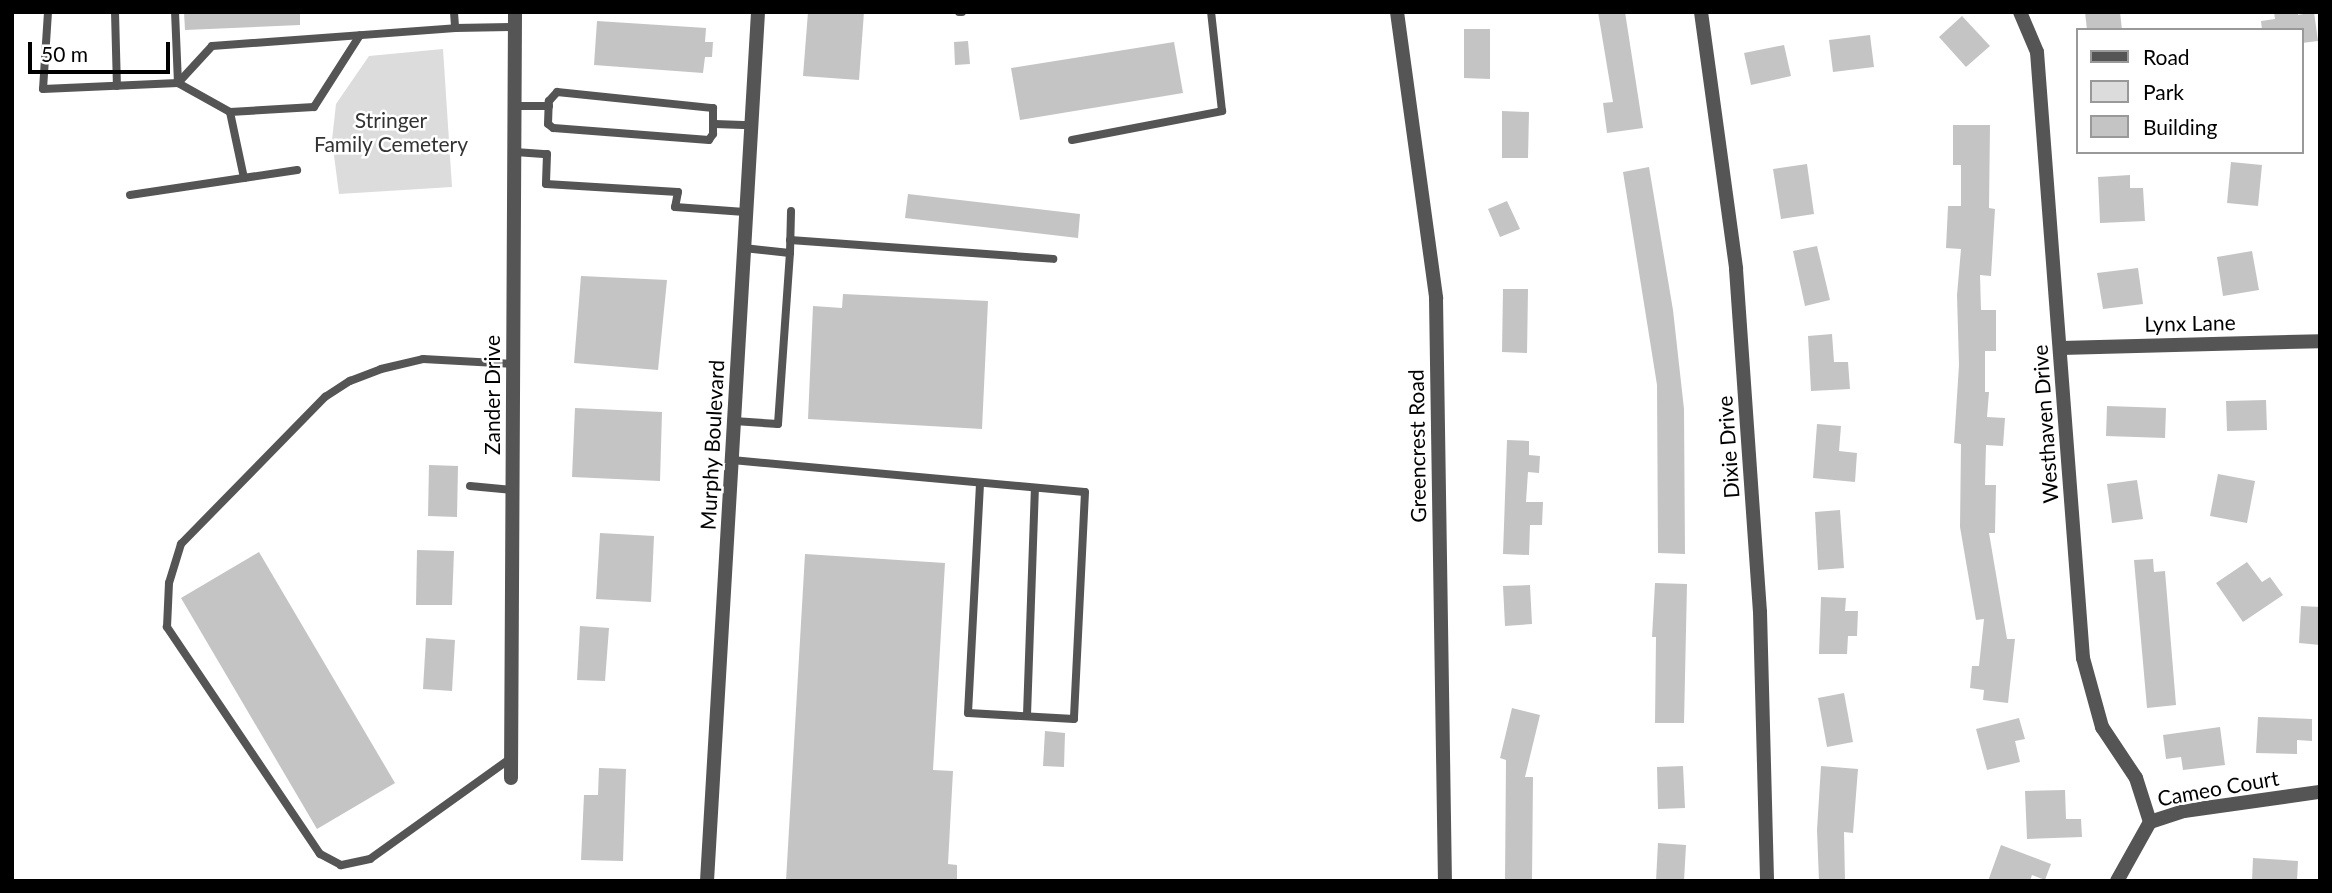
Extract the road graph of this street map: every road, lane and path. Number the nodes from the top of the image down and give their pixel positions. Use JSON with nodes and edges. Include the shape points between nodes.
{"nodes":[{"id":1,"x":48,"y":12,"type":"edge"},
{"id":2,"x":115,"y":12,"type":"edge"},
{"id":3,"x":175,"y":12,"type":"edge"},
{"id":4,"x":454,"y":12,"type":"edge"},
{"id":5,"x":758,"y":12,"type":"edge"},
{"id":6,"x":1211,"y":12,"type":"edge"},
{"id":7,"x":1397,"y":12,"type":"edge"},
{"id":8,"x":1701,"y":12,"type":"edge"},
{"id":9,"x":2020,"y":12,"type":"edge"},
{"id":10,"x":515,"y":20,"type":"edge"},
{"id":11,"x":455,"y":28,"type":"junction"},
{"id":12,"x":360,"y":35,"type":"junction"},
{"id":13,"x":178,"y":83,"type":"junction"},
{"id":14,"x":117,"y":86,"type":"junction"},
{"id":15,"x":515,"y":106,"type":"junction"},
{"id":16,"x":549,"y":106,"type":"junction"},
{"id":17,"x":230,"y":112,"type":"junction"},
{"id":18,"x":715,"y":124,"type":"junction"},
{"id":19,"x":750,"y":125,"type":"junction"},
{"id":20,"x":1072,"y":140,"type":"dead end"},
{"id":21,"x":515,"y":152,"type":"junction"},
{"id":22,"x":297,"y":170,"type":"dead end"},
{"id":23,"x":244,"y":177,"type":"junction"},
{"id":24,"x":130,"y":195,"type":"dead end"},
{"id":25,"x":791,"y":211,"type":"dead end"},
{"id":26,"x":745,"y":212,"type":"junction"},
{"id":27,"x":790,"y":240,"type":"junction"},
{"id":28,"x":744,"y":248,"type":"junction"},
{"id":29,"x":790,"y":253,"type":"junction"},
{"id":30,"x":1053,"y":259,"type":"dead end"},
{"id":31,"x":2320,"y":341,"type":"edge"},
{"id":32,"x":2061,"y":348,"type":"junction"},
{"id":33,"x":513,"y":364,"type":"junction"},
{"id":34,"x":734,"y":421,"type":"junction"},
{"id":35,"x":732,"y":460,"type":"junction"},
{"id":36,"x":980,"y":483,"type":"junction"},
{"id":37,"x":470,"y":486,"type":"dead end"},
{"id":38,"x":1035,"y":488,"type":"junction"},
{"id":39,"x":513,"y":489,"type":"junction"},
{"id":40,"x":1027,"y":715,"type":"junction"},
{"id":41,"x":511,"y":758,"type":"junction"},
{"id":42,"x":511,"y":778,"type":"dead end"},
{"id":43,"x":2320,"y":792,"type":"edge"},
{"id":44,"x":2150,"y":822,"type":"junction"},
{"id":45,"x":707,"y":881,"type":"edge"},
{"id":46,"x":1445,"y":881,"type":"edge"},
{"id":47,"x":1767,"y":881,"type":"edge"},
{"id":48,"x":2117,"y":881,"type":"edge"}],
"edges":[{"from":1,"to":14,"type":"lane","via":[[43,89]]},
{"from":2,"to":14,"type":"lane"},
{"from":3,"to":13,"type":"lane"},
{"from":4,"to":11,"type":"lane"},
{"from":5,"to":19,"type":"street","name":"Murphy Boulevard"},
{"from":6,"to":20,"type":"lane","via":[[1222,111]]},
{"from":7,"to":46,"type":"street","name":"Greencrest Road","via":[[1436,298]]},
{"from":8,"to":47,"type":"street","name":"Dixie Drive","via":[[1737,282],[1760,612]]},
{"from":9,"to":32,"type":"street","name":"Westhaven Drive","via":[[2037,52]]},
{"from":10,"to":11,"type":"lane"},
{"from":10,"to":15,"type":"street","name":"Zander Drive"},
{"from":11,"to":12,"type":"lane"},
{"from":12,"to":13,"type":"lane","via":[[212,46]]},
{"from":12,"to":17,"type":"lane","via":[[314,107]]},
{"from":13,"to":14,"type":"lane"},
{"from":13,"to":17,"type":"lane"},
{"from":15,"to":16,"type":"lane"},
{"from":15,"to":21,"type":"street","name":"Zander Drive"},
{"from":16,"to":18,"type":"lane","via":[[557,92],[713,108]]},
{"from":16,"to":18,"type":"lane","via":[[549,127],[561,130],[709,140]]},
{"from":17,"to":23,"type":"lane"},
{"from":18,"to":19,"type":"lane"},
{"from":19,"to":26,"type":"street","name":"Murphy Boulevard"},
{"from":21,"to":26,"type":"lane","via":[[547,154],[546,184],[678,192],[676,207]]},
{"from":21,"to":33,"type":"street","name":"Zander Drive"},
{"from":22,"to":23,"type":"lane"},
{"from":23,"to":24,"type":"lane"},
{"from":25,"to":27,"type":"lane"},
{"from":26,"to":28,"type":"street","name":"Murphy Boulevard"},
{"from":27,"to":29,"type":"lane"},
{"from":27,"to":30,"type":"lane"},
{"from":28,"to":29,"type":"lane"},
{"from":28,"to":34,"type":"street","name":"Murphy Boulevard"},
{"from":29,"to":34,"type":"lane","via":[[778,424]]},
{"from":31,"to":32,"type":"street","name":"Lynx Lane"},
{"from":32,"to":44,"type":"street","name":"Westhaven Drive","via":[[2083,658],[2102,727],[2136,779]]},
{"from":33,"to":39,"type":"street","name":"Zander Drive"},
{"from":33,"to":41,"type":"lane","via":[[423,359],[350,381],[325,397],[181,544],[169,583],[167,627],[320,854],[341,865],[370,859]]},
{"from":34,"to":35,"type":"street","name":"Murphy Boulevard"},
{"from":35,"to":36,"type":"lane"},
{"from":35,"to":45,"type":"street","name":"Murphy Boulevard"},
{"from":36,"to":38,"type":"lane"},
{"from":36,"to":40,"type":"lane","via":[[968,713]]},
{"from":37,"to":39,"type":"lane"},
{"from":38,"to":40,"type":"lane"},
{"from":38,"to":40,"type":"lane","via":[[1085,492],[1074,719]]},
{"from":39,"to":41,"type":"street","name":"Zander Drive"},
{"from":41,"to":42,"type":"street","name":"Zander Drive"},
{"from":43,"to":44,"type":"street","name":"Cameo Court","via":[[2184,811]]},
{"from":44,"to":48,"type":"street","name":"Cameo Court"}]}
